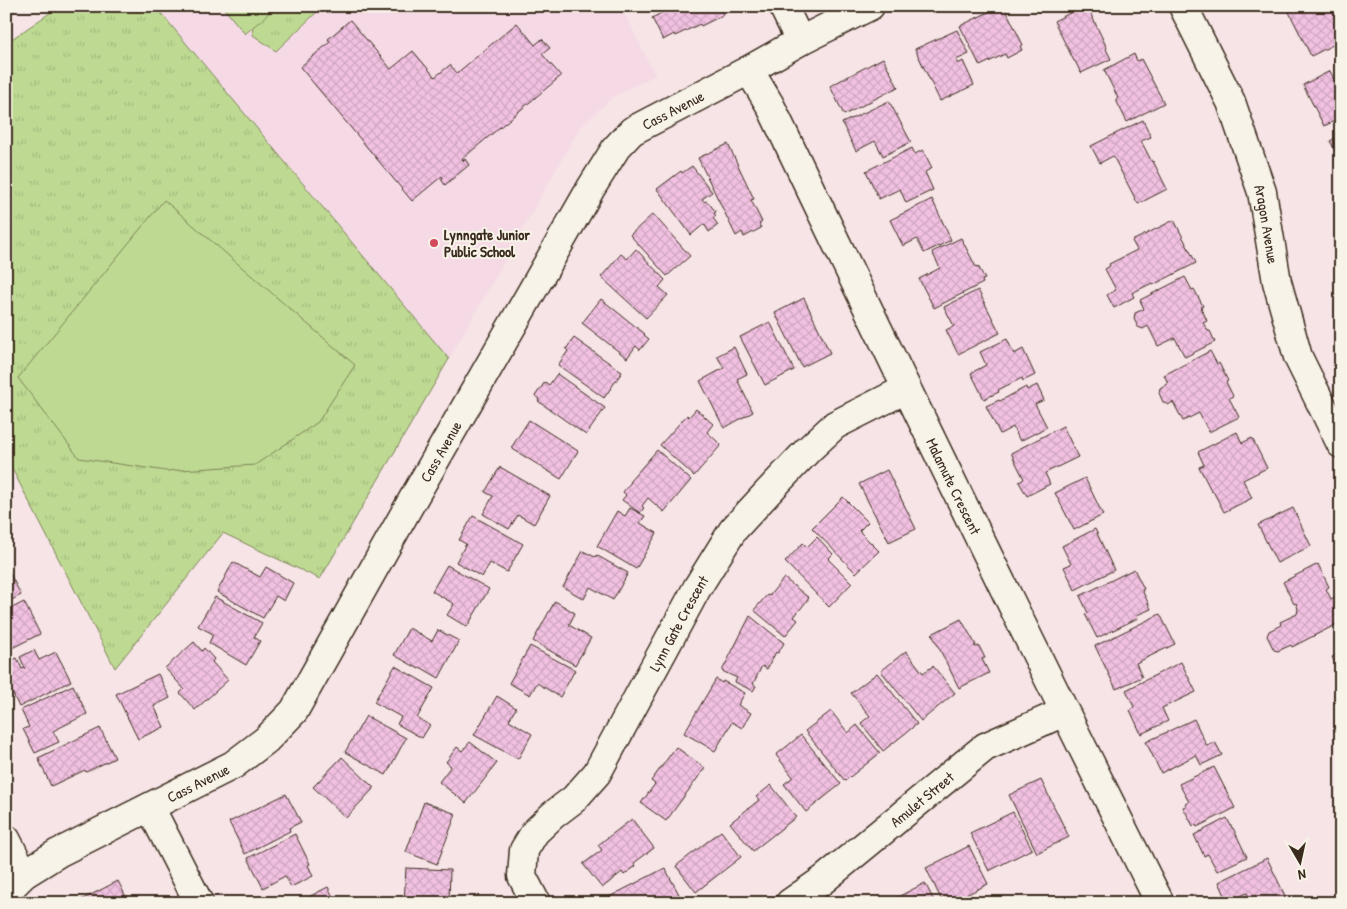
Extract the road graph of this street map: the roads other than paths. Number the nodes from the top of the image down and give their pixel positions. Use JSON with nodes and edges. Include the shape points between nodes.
{"nodes":[{"id":1,"x":783,"y":6,"type":"edge"},
{"id":2,"x":870,"y":6,"type":"edge"},
{"id":3,"x":1183,"y":6,"type":"edge"},
{"id":4,"x":800,"y":41,"type":"junction"},
{"id":5,"x":749,"y":70,"type":"junction"},
{"id":6,"x":906,"y":389,"type":"junction"},
{"id":7,"x":1341,"y":444,"type":"edge"},
{"id":8,"x":1064,"y":712,"type":"junction"},
{"id":9,"x":150,"y":808,"type":"junction"},
{"id":10,"x":6,"y":839,"type":"edge"},
{"id":11,"x":15,"y":883,"type":"edge"},
{"id":12,"x":199,"y":903,"type":"edge"},
{"id":13,"x":536,"y":903,"type":"edge"},
{"id":14,"x":790,"y":903,"type":"edge"},
{"id":15,"x":1160,"y":903,"type":"edge"}],
"edges":[{"from":1,"to":4,"type":"street"},
{"from":2,"to":4,"type":"street","name":"Cass Avenue"},
{"from":3,"to":7,"type":"street","name":"Aragon Avenue","via":[[1231,102],[1262,192],[1277,282],[1298,357]]},
{"from":4,"to":5,"type":"street","name":"Cass Avenue"},
{"from":5,"to":6,"type":"street","name":"Malamute Crescent","via":[[770,105]]},
{"from":5,"to":9,"type":"street","name":"Cass Avenue","via":[[632,131],[616,148],[590,188],[294,711],[266,740],[233,765]]},
{"from":6,"to":8,"type":"street","name":"Malamute Crescent"},
{"from":6,"to":13,"type":"street","name":"Lynn Gate Crescent","via":[[835,425],[733,530],[697,588],[597,773],[574,799],[535,832],[524,850],[522,876]]},
{"from":8,"to":14,"type":"street","name":"Amulet Street","via":[[986,747],[823,880]]},
{"from":8,"to":15,"type":"street","name":"Malamute Crescent"},
{"from":9,"to":11,"type":"street","name":"Cass Avenue","via":[[58,853]]},
{"from":9,"to":12,"type":"street"},
{"from":10,"to":11,"type":"street"}]}
